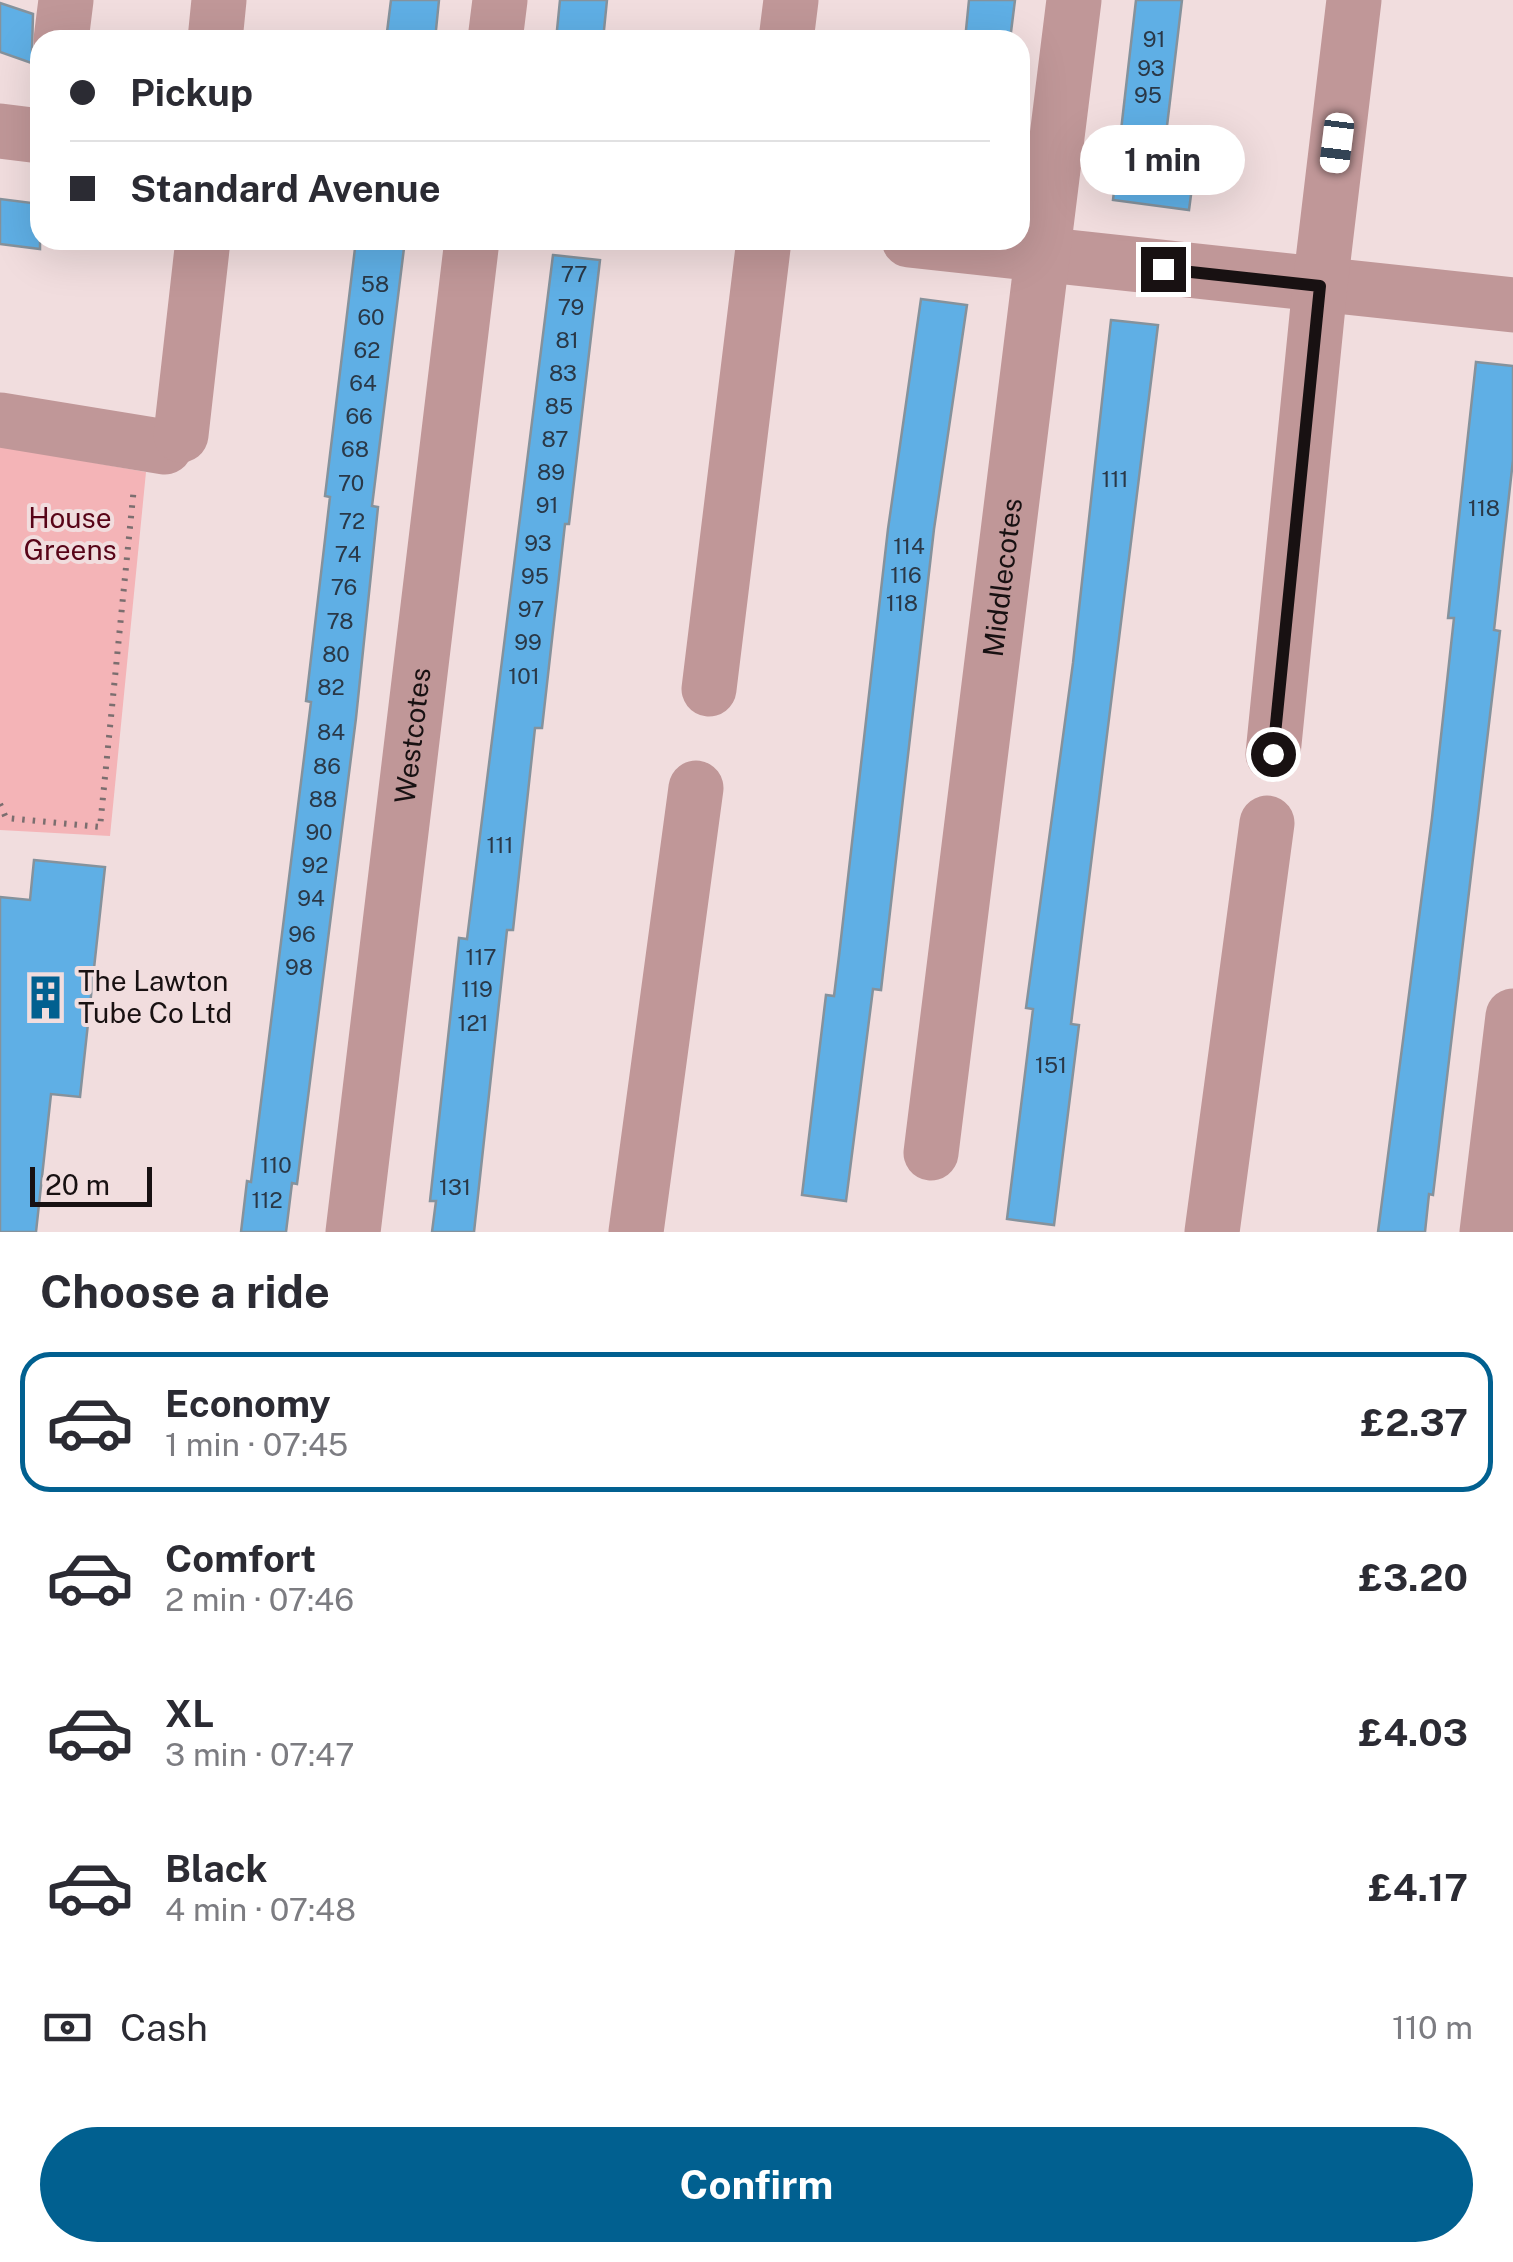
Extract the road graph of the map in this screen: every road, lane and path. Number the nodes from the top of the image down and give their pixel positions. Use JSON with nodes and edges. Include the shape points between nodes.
{"nodes":[{"id":1,"x":66,"y":0,"type":"edge"},
{"id":2,"x":218,"y":0,"type":"edge"},
{"id":3,"x":500,"y":0,"type":"edge"},
{"id":4,"x":790,"y":0,"type":"edge"},
{"id":5,"x":1074,"y":0,"type":"edge"},
{"id":6,"x":1354,"y":0,"type":"edge"},
{"id":7,"x":62,"y":30,"type":"edge"},
{"id":8,"x":216,"y":30,"type":"edge"},
{"id":9,"x":497,"y":30,"type":"edge"},
{"id":10,"x":787,"y":30,"type":"edge"},
{"id":11,"x":0,"y":132,"type":"edge"},
{"id":12,"x":30,"y":135,"type":"edge"},
{"id":13,"x":201,"y":250,"type":"edge"},
{"id":14,"x":471,"y":250,"type":"edge"},
{"id":15,"x":763,"y":250,"type":"edge"},
{"id":16,"x":995,"y":250,"type":"edge"},
{"id":17,"x":1046,"y":256,"type":"junction"},
{"id":18,"x":1320,"y":286,"type":"junction"},
{"id":19,"x":1513,"y":305,"type":"edge"},
{"id":20,"x":0,"y":420,"type":"edge"},
{"id":21,"x":160,"y":453,"type":"junction"},
{"id":22,"x":709,"y":689,"type":"dead end"},
{"id":23,"x":1273,"y":754,"type":"dead end"},
{"id":24,"x":696,"y":788,"type":"dead end"},
{"id":25,"x":0,"y":804,"type":"edge"},
{"id":26,"x":1267,"y":823,"type":"dead end"},
{"id":27,"x":1513,"y":1016,"type":"edge"},
{"id":28,"x":931,"y":1154,"type":"dead end"},
{"id":29,"x":354,"y":1232,"type":"edge"},
{"id":30,"x":636,"y":1232,"type":"edge"},
{"id":31,"x":1212,"y":1232,"type":"edge"},
{"id":32,"x":1487,"y":1232,"type":"edge"}],
"edges":[{"from":1,"to":7,"type":"street"},
{"from":2,"to":8,"type":"street"},
{"from":3,"to":9,"type":"street"},
{"from":4,"to":10,"type":"street"},
{"from":5,"to":17,"type":"street","name":"Middlecotes"},
{"from":6,"to":18,"type":"street"},
{"from":11,"to":12,"type":"street"},
{"from":13,"to":21,"type":"street"},
{"from":14,"to":29,"type":"street","name":"Westcotes"},
{"from":15,"to":22,"type":"street"},
{"from":16,"to":17,"type":"street"},
{"from":17,"to":18,"type":"street"},
{"from":17,"to":28,"type":"street","name":"Middlecotes"},
{"from":18,"to":19,"type":"street"},
{"from":18,"to":23,"type":"street"},
{"from":20,"to":21,"type":"street"},
{"from":21,"to":25,"type":"path","via":[[100,827],[6,818]]},
{"from":24,"to":30,"type":"street"},
{"from":26,"to":31,"type":"street"},
{"from":27,"to":32,"type":"street"}]}
